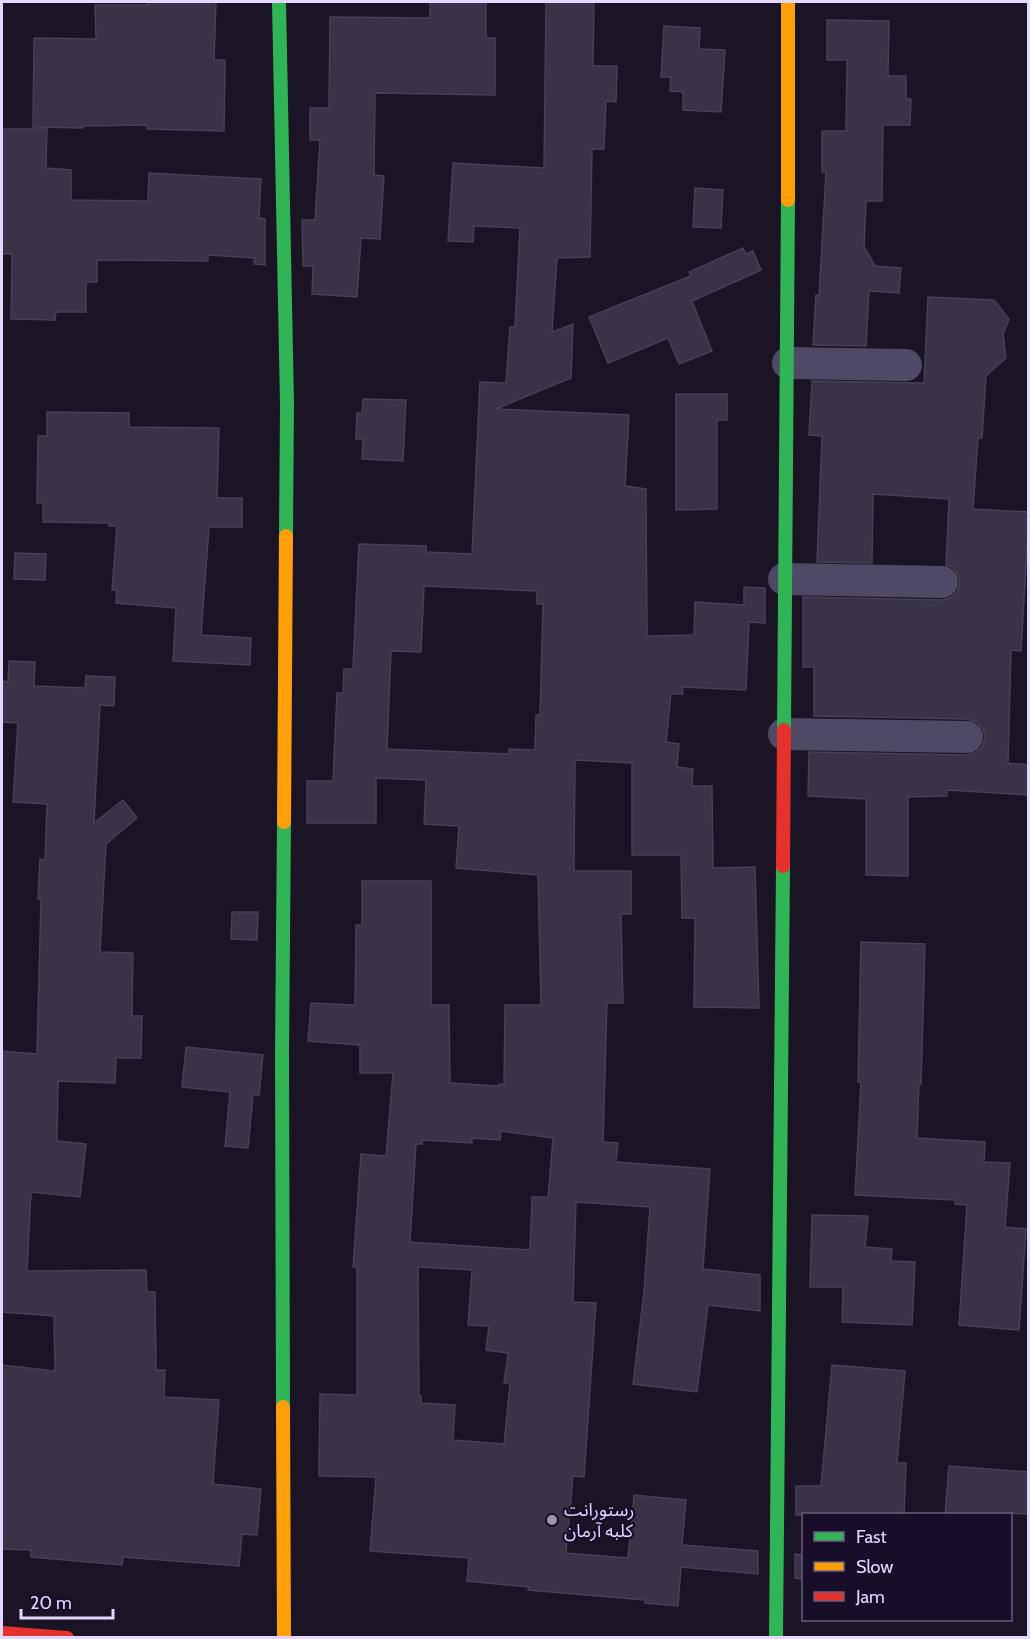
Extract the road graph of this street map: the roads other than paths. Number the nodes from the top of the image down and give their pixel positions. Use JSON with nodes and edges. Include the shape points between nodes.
{"nodes":[{"id":1,"x":279,"y":2,"type":"edge"},
{"id":2,"x":788,"y":2,"type":"edge"},
{"id":3,"x":789,"y":363,"type":"junction"},
{"id":4,"x":906,"y":365,"type":"dead end"},
{"id":5,"x":784,"y":579,"type":"junction"},
{"id":6,"x":942,"y":582,"type":"dead end"},
{"id":7,"x":784,"y":734,"type":"junction"},
{"id":8,"x":967,"y":737,"type":"dead end"},
{"id":9,"x":2,"y":1633,"type":"edge"},
{"id":10,"x":68,"y":1638,"type":"edge"},
{"id":11,"x":285,"y":1638,"type":"edge"},
{"id":12,"x":776,"y":1638,"type":"edge"}],
"edges":[{"from":1,"to":11,"type":"street","via":[[287,403],[282,1040]]},
{"from":2,"to":3,"type":"street"},
{"from":3,"to":4,"type":"street"},
{"from":3,"to":5,"type":"street"},
{"from":5,"to":6,"type":"street"},
{"from":5,"to":7,"type":"street"},
{"from":7,"to":8,"type":"street"},
{"from":7,"to":12,"type":"street"},
{"from":9,"to":10,"type":"street"}]}
